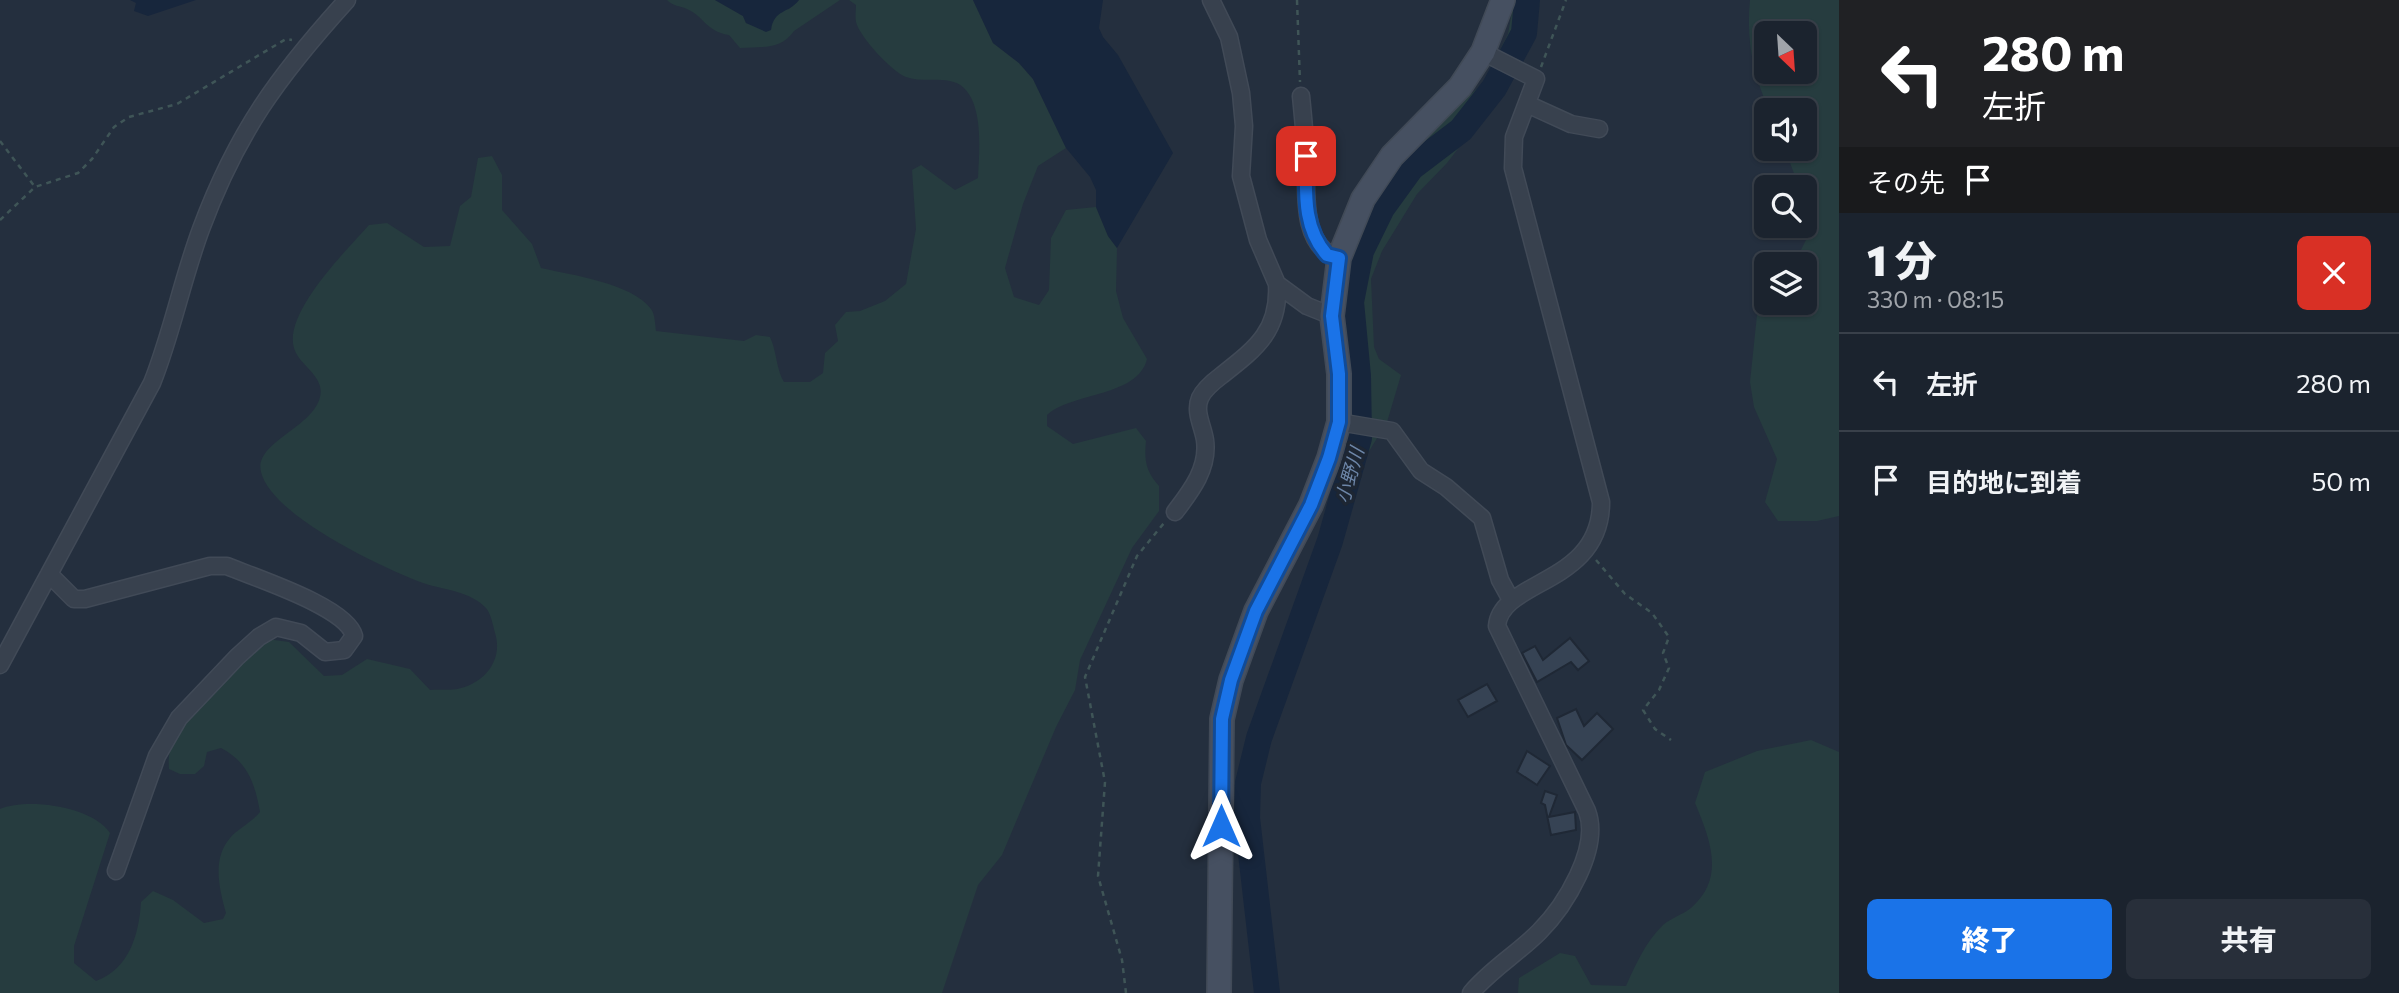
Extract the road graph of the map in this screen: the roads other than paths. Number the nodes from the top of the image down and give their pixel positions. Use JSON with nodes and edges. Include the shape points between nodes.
{"nodes":[{"id":1,"x":347,"y":0,"type":"edge"},
{"id":2,"x":1211,"y":0,"type":"edge"},
{"id":3,"x":1503,"y":0,"type":"edge"},
{"id":4,"x":1488,"y":55,"type":"junction"},
{"id":5,"x":1301,"y":96,"type":"road end"},
{"id":6,"x":1527,"y":104,"type":"junction"},
{"id":7,"x":1599,"y":129,"type":"dead end"},
{"id":8,"x":1339,"y":258,"type":"junction"},
{"id":9,"x":1276,"y":284,"type":"junction"},
{"id":10,"x":1332,"y":316,"type":"junction"},
{"id":11,"x":1343,"y":422,"type":"junction"},
{"id":12,"x":1175,"y":512,"type":"road end"},
{"id":13,"x":49,"y":574,"type":"junction"},
{"id":14,"x":1510,"y":600,"type":"junction"},
{"id":15,"x":0,"y":665,"type":"edge"},
{"id":16,"x":116,"y":871,"type":"dead end"},
{"id":17,"x":1219,"y":993,"type":"edge"},
{"id":18,"x":1471,"y":993,"type":"edge"}],
"edges":[{"from":1,"to":13,"type":"street","via":[[273,85],[244,131],[200,231],[152,383]]},
{"from":2,"to":9,"type":"street","via":[[1229,37],[1241,93],[1241,176],[1258,240]]},
{"from":3,"to":4,"type":"main road"},
{"from":4,"to":6,"type":"street","via":[[1529,76]]},
{"from":4,"to":8,"type":"main road","via":[[1392,156],[1363,199]]},
{"from":5,"to":8,"type":"street","via":[[1304,201],[1321,248]]},
{"from":6,"to":7,"type":"street","via":[[1571,124]]},
{"from":6,"to":14,"type":"street","via":[[1514,137],[1513,168],[1601,502],[1598,528],[1587,550]]},
{"from":8,"to":10,"type":"main road"},
{"from":9,"to":10,"type":"street","via":[[1307,306]]},
{"from":9,"to":12,"type":"street","via":[[1274,313],[1263,339],[1200,396],[1202,467]]},
{"from":10,"to":11,"type":"main road"},
{"from":11,"to":14,"type":"street","via":[[1385,429],[1396,436],[1421,471],[1482,518]]},
{"from":11,"to":17,"type":"main road","via":[[1311,505],[1247,634],[1222,719]]},
{"from":13,"to":15,"type":"street"},
{"from":13,"to":16,"type":"street","via":[[74,599],[85,599],[210,566],[227,566],[333,612],[354,636],[344,650],[325,652],[301,633],[276,627],[258,637],[210,683],[179,718],[158,756]]},
{"from":14,"to":18,"type":"street","via":[[1500,612],[1497,626],[1587,811],[1591,831],[1579,875],[1542,929]]}]}
